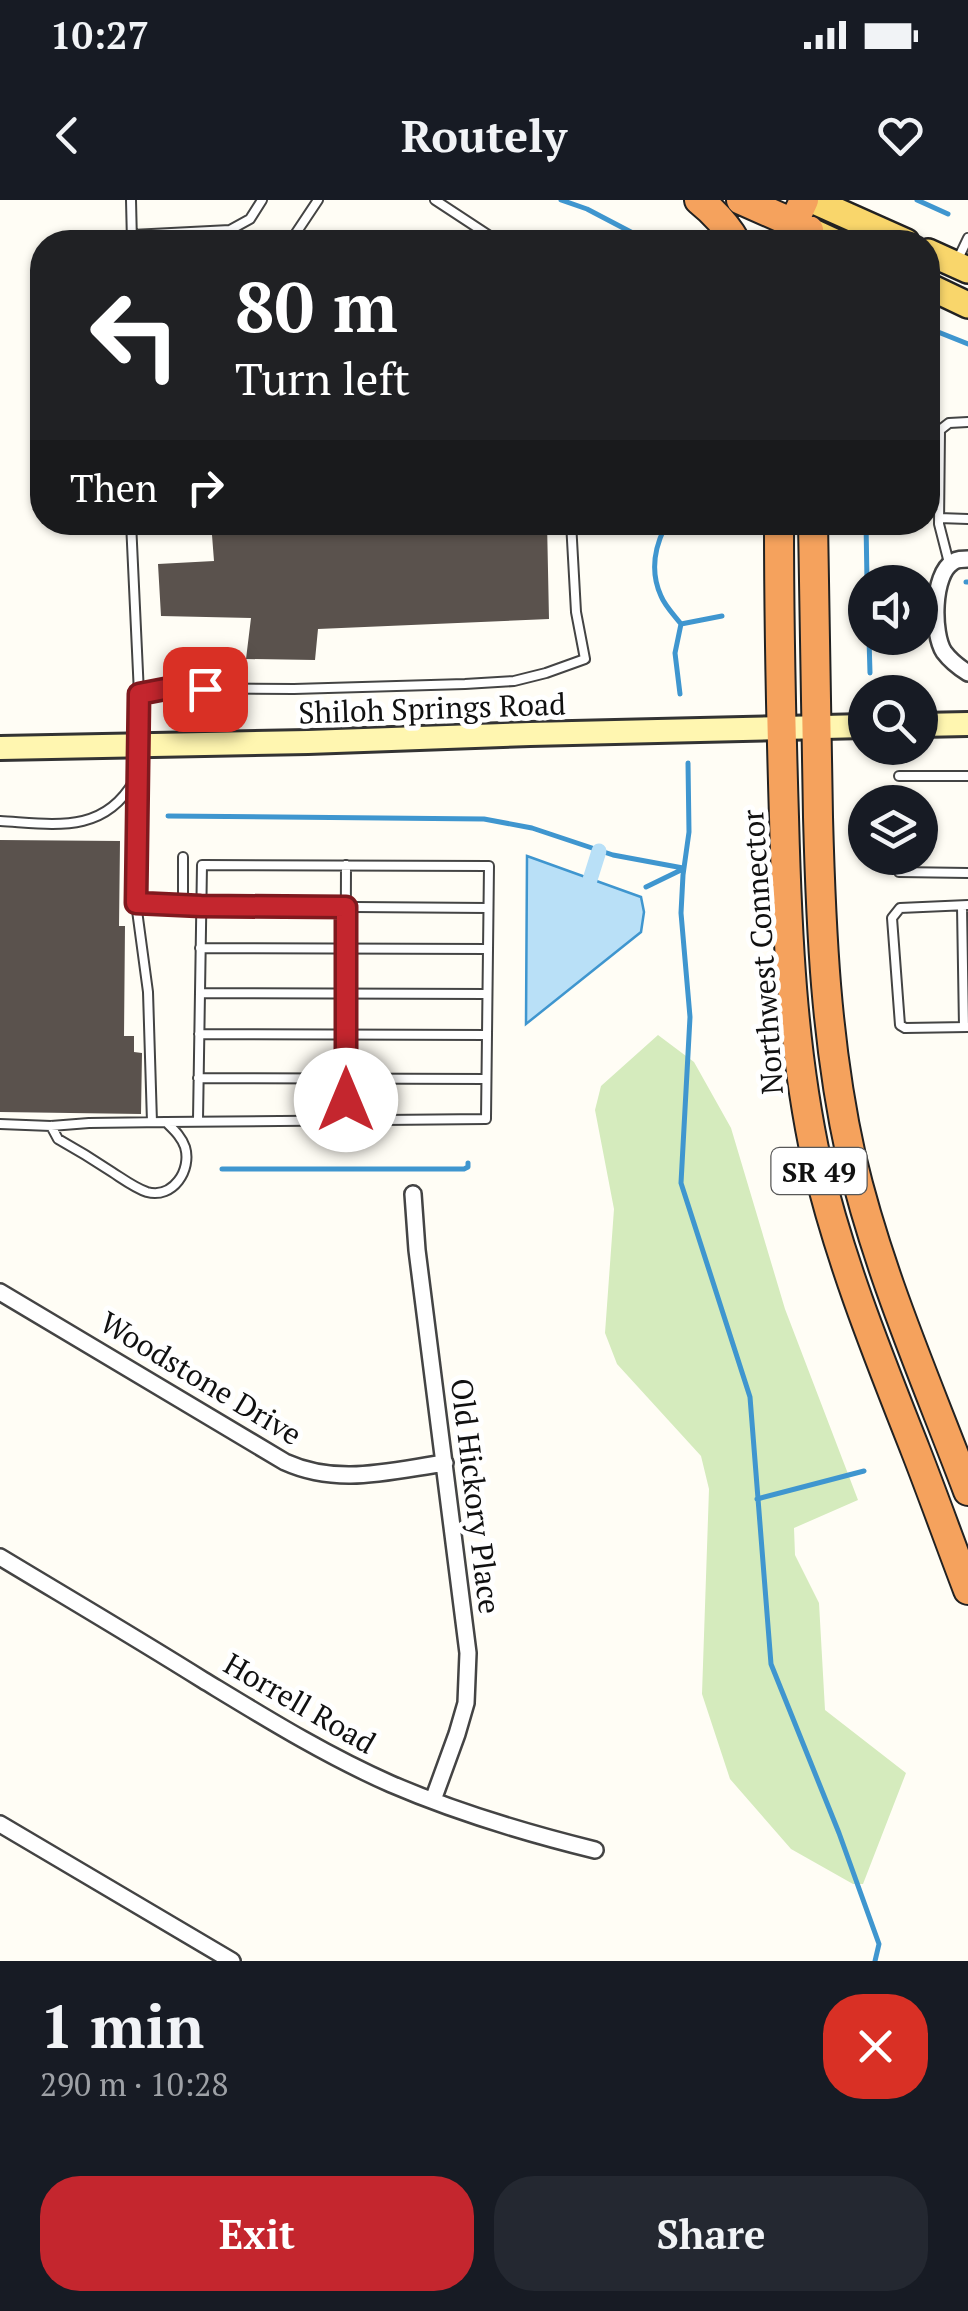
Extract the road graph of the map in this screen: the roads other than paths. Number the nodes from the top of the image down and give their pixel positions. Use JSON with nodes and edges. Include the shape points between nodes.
{"nodes":[{"id":1,"x":131,"y":200,"type":"edge"},
{"id":2,"x":262,"y":200,"type":"edge"},
{"id":3,"x":318,"y":200,"type":"edge"},
{"id":4,"x":436,"y":200,"type":"edge"},
{"id":5,"x":699,"y":200,"type":"edge"},
{"id":6,"x":741,"y":200,"type":"edge"},
{"id":7,"x":803,"y":220,"type":"edge"},
{"id":8,"x":132,"y":230,"type":"edge"},
{"id":9,"x":230,"y":230,"type":"edge"},
{"id":10,"x":298,"y":230,"type":"edge"},
{"id":11,"x":481,"y":230,"type":"edge"},
{"id":12,"x":729,"y":230,"type":"edge"},
{"id":13,"x":850,"y":230,"type":"edge"},
{"id":14,"x":968,"y":238,"type":"edge"},
{"id":15,"x":962,"y":268,"type":"edge"},
{"id":16,"x":940,"y":291,"type":"edge"},
{"id":17,"x":968,"y":304,"type":"edge"},
{"id":18,"x":968,"y":422,"type":"edge"},
{"id":19,"x":940,"y":430,"type":"edge"},
{"id":20,"x":940,"y":518,"type":"edge"},
{"id":21,"x":968,"y":518,"type":"edge"},
{"id":22,"x":940,"y":527,"type":"edge"},
{"id":23,"x":132,"y":535,"type":"edge"},
{"id":24,"x":571,"y":535,"type":"edge"},
{"id":25,"x":779,"y":535,"type":"edge"},
{"id":26,"x":813,"y":535,"type":"edge"},
{"id":27,"x":968,"y":558,"type":"edge"},
{"id":28,"x":950,"y":564,"type":"junction"},
{"id":29,"x":938,"y":590,"type":"edge"},
{"id":30,"x":938,"y":643,"type":"edge"},
{"id":31,"x":968,"y":673,"type":"edge"},
{"id":32,"x":139,"y":694,"type":"junction"},
{"id":33,"x":968,"y":724,"type":"edge"},
{"id":34,"x":938,"y":725,"type":"edge"},
{"id":35,"x":816,"y":726,"type":"junction"},
{"id":36,"x":848,"y":726,"type":"edge"},
{"id":37,"x":781,"y":728,"type":"junction"},
{"id":38,"x":138,"y":745,"type":"junction"},
{"id":39,"x":5,"y":750,"type":"edge"},
{"id":40,"x":899,"y":776,"type":"dead end"},
{"id":41,"x":968,"y":776,"type":"edge"},
{"id":42,"x":137,"y":777,"type":"junction"},
{"id":43,"x":0,"y":821,"type":"edge"},
{"id":44,"x":182,"y":857,"type":"dead end"},
{"id":45,"x":346,"y":865,"type":"junction"},
{"id":46,"x":938,"y":872,"type":"edge"},
{"id":47,"x":968,"y":872,"type":"edge"},
{"id":48,"x":136,"y":903,"type":"junction"},
{"id":49,"x":183,"y":906,"type":"junction"},
{"id":50,"x":201,"y":906,"type":"junction"},
{"id":51,"x":965,"y":906,"type":"edge"},
{"id":52,"x":346,"y":907,"type":"junction"},
{"id":53,"x":488,"y":908,"type":"junction"},
{"id":54,"x":200,"y":948,"type":"junction"},
{"id":55,"x":346,"y":948,"type":"junction"},
{"id":56,"x":488,"y":949,"type":"junction"},
{"id":57,"x":200,"y":993,"type":"junction"},
{"id":58,"x":346,"y":994,"type":"junction"},
{"id":59,"x":487,"y":994,"type":"junction"},
{"id":60,"x":966,"y":1027,"type":"edge"},
{"id":61,"x":199,"y":1034,"type":"junction"},
{"id":62,"x":346,"y":1035,"type":"junction"},
{"id":63,"x":487,"y":1035,"type":"junction"},
{"id":64,"x":198,"y":1078,"type":"junction"},
{"id":65,"x":346,"y":1079,"type":"junction"},
{"id":66,"x":486,"y":1079,"type":"junction"},
{"id":67,"x":198,"y":1120,"type":"junction"},
{"id":68,"x":346,"y":1120,"type":"junction"},
{"id":69,"x":152,"y":1122,"type":"junction"},
{"id":70,"x":166,"y":1122,"type":"junction"},
{"id":71,"x":0,"y":1124,"type":"edge"},
{"id":72,"x":51,"y":1126,"type":"junction"},
{"id":73,"x":412,"y":1194,"type":"dead end"},
{"id":74,"x":0,"y":1292,"type":"edge"},
{"id":75,"x":445,"y":1464,"type":"junction"},
{"id":76,"x":968,"y":1491,"type":"edge"},
{"id":77,"x":0,"y":1557,"type":"edge"},
{"id":78,"x":968,"y":1590,"type":"edge"},
{"id":79,"x":433,"y":1800,"type":"junction"},
{"id":80,"x":0,"y":1824,"type":"edge"},
{"id":81,"x":594,"y":1850,"type":"dead end"},
{"id":82,"x":232,"y":1961,"type":"edge"}],
"edges":[{"from":1,"to":8,"type":"lane"},
{"from":2,"to":9,"type":"lane","via":[[250,219]]},
{"from":3,"to":10,"type":"lane"},
{"from":4,"to":11,"type":"lane"},
{"from":5,"to":12,"type":"highway"},
{"from":6,"to":7,"type":"highway"},
{"from":7,"to":13,"type":"main road"},
{"from":14,"to":15,"type":"lane"},
{"from":16,"to":17,"type":"main road"},
{"from":18,"to":19,"type":"lane"},
{"from":20,"to":21,"type":"lane"},
{"from":22,"to":28,"type":"lane"},
{"from":23,"to":32,"type":"lane"},
{"from":24,"to":32,"type":"lane","via":[[586,659],[514,681]]},
{"from":25,"to":37,"type":"highway","name":"Northwest Connector","number":"SR 49"},
{"from":26,"to":35,"type":"highway","name":"Northwest Connector","number":"SR 49"},
{"from":27,"to":28,"type":"street"},
{"from":28,"to":29,"type":"street"},
{"from":30,"to":31,"type":"street"},
{"from":32,"to":38,"type":"lane"},
{"from":33,"to":34,"type":"street"},
{"from":35,"to":36,"type":"street","name":"Shiloh Springs Road"},
{"from":35,"to":37,"type":"street","name":"Shiloh Springs Road"},
{"from":35,"to":76,"type":"highway","name":"Northwest Connector","number":"SR 49","via":[[822,947],[841,1106],[878,1254]]},
{"from":37,"to":38,"type":"street","name":"Shiloh Springs Road"},
{"from":37,"to":78,"type":"highway","name":"Northwest Connector","number":"SR 49","via":[[788,950],[818,1165],[857,1297]]},
{"from":38,"to":39,"type":"street","name":"Shiloh Springs Road"},
{"from":38,"to":42,"type":"lane"},
{"from":40,"to":41,"type":"lane"},
{"from":42,"to":43,"type":"lane","via":[[110,809],[88,821]]},
{"from":42,"to":48,"type":"lane"},
{"from":44,"to":49,"type":"lane"},
{"from":45,"to":50,"type":"lane","via":[[202,864]]},
{"from":45,"to":52,"type":"lane"},
{"from":45,"to":53,"type":"lane","via":[[488,866]]},
{"from":46,"to":47,"type":"lane"},
{"from":48,"to":49,"type":"lane"},
{"from":48,"to":69,"type":"lane","via":[[148,992]]},
{"from":49,"to":50,"type":"lane"},
{"from":50,"to":52,"type":"lane"},
{"from":50,"to":54,"type":"lane"},
{"from":51,"to":60,"type":"lane"},
{"from":51,"to":60,"type":"lane","via":[[900,908],[892,918],[900,1025]]},
{"from":52,"to":53,"type":"lane"},
{"from":52,"to":55,"type":"lane"},
{"from":53,"to":56,"type":"lane"},
{"from":54,"to":55,"type":"lane"},
{"from":54,"to":57,"type":"lane"},
{"from":55,"to":56,"type":"lane"},
{"from":55,"to":58,"type":"lane"},
{"from":56,"to":59,"type":"lane"},
{"from":57,"to":58,"type":"lane"},
{"from":57,"to":61,"type":"lane"},
{"from":58,"to":59,"type":"lane"},
{"from":58,"to":62,"type":"lane"},
{"from":59,"to":63,"type":"lane"},
{"from":61,"to":62,"type":"lane"},
{"from":61,"to":64,"type":"lane"},
{"from":62,"to":63,"type":"lane"},
{"from":62,"to":65,"type":"lane"},
{"from":63,"to":66,"type":"lane"},
{"from":64,"to":65,"type":"lane"},
{"from":64,"to":67,"type":"lane"},
{"from":65,"to":66,"type":"lane"},
{"from":65,"to":68,"type":"lane"},
{"from":66,"to":68,"type":"lane","via":[[486,1119]]},
{"from":67,"to":68,"type":"lane"},
{"from":67,"to":70,"type":"lane"},
{"from":69,"to":70,"type":"lane"},
{"from":69,"to":72,"type":"lane"},
{"from":70,"to":72,"type":"lane","via":[[180,1136],[186,1164],[178,1183],[159,1192],[136,1186],[58,1138]]},
{"from":71,"to":72,"type":"lane"},
{"from":73,"to":75,"type":"street","name":"Old Hickory Place"},
{"from":74,"to":75,"type":"street","name":"Woodstone Drive","via":[[301,1469],[343,1476]]},
{"from":75,"to":79,"type":"street","name":"Old Hickory Place","via":[[468,1678],[458,1734]]},
{"from":77,"to":79,"type":"street","name":"Horrell Road","via":[[277,1724]]},
{"from":79,"to":81,"type":"street","name":"Horrell Road"},
{"from":80,"to":82,"type":"street"}]}
